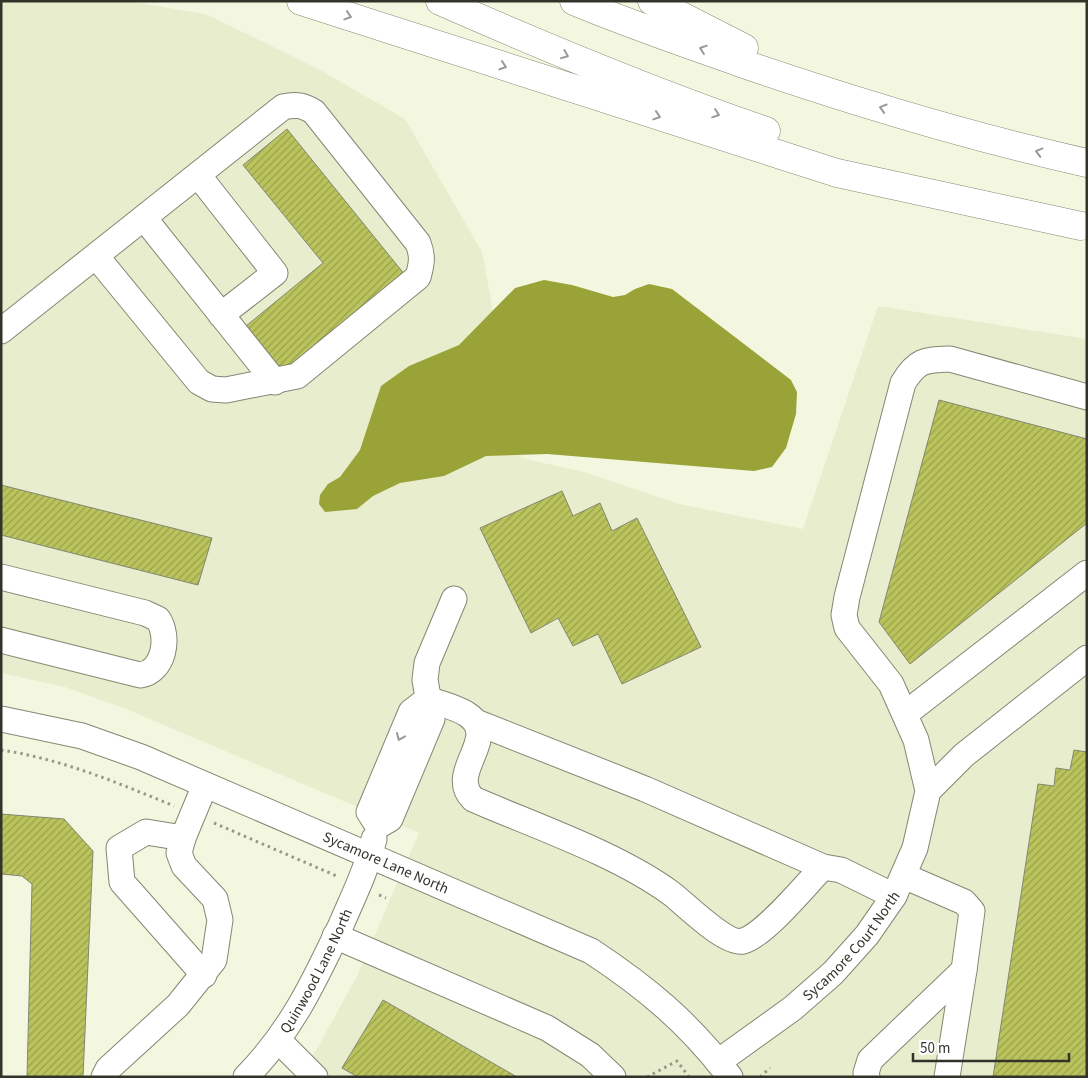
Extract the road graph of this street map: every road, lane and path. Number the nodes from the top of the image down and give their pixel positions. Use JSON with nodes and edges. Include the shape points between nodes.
{"nodes":[{"id":1,"x":301,"y":1,"type":"edge"},
{"id":2,"x":440,"y":1,"type":"edge"},
{"id":3,"x":574,"y":1,"type":"edge"},
{"id":4,"x":652,"y":1,"type":"edge"},
{"id":5,"x":832,"y":94,"type":"junction"},
{"id":6,"x":1087,"y":163,"type":"edge"},
{"id":7,"x":198,"y":175,"type":"junction"},
{"id":8,"x":144,"y":218,"type":"junction"},
{"id":9,"x":1084,"y":226,"type":"edge"},
{"id":10,"x":96,"y":256,"type":"junction"},
{"id":11,"x":221,"y":315,"type":"junction"},
{"id":12,"x":1,"y":331,"type":"edge"},
{"id":13,"x":275,"y":382,"type":"junction"},
{"id":14,"x":1087,"y":397,"type":"edge"},
{"id":15,"x":1087,"y":573,"type":"edge"},
{"id":16,"x":1,"y":577,"type":"edge"},
{"id":17,"x":454,"y":599,"type":"dead end"},
{"id":18,"x":1,"y":640,"type":"edge"},
{"id":19,"x":1087,"y":658,"type":"edge"},
{"id":20,"x":428,"y":699,"type":"junction"},
{"id":21,"x":905,"y":714,"type":"junction"},
{"id":22,"x":1,"y":719,"type":"edge"},
{"id":23,"x":476,"y":722,"type":"junction"},
{"id":24,"x":205,"y":785,"type":"junction"},
{"id":25,"x":928,"y":791,"type":"junction"},
{"id":26,"x":183,"y":838,"type":"junction"},
{"id":27,"x":370,"y":856,"type":"junction"},
{"id":28,"x":823,"y":867,"type":"junction"},
{"id":29,"x":899,"y":886,"type":"junction"},
{"id":30,"x":336,"y":936,"type":"junction"},
{"id":31,"x":964,"y":970,"type":"junction"},
{"id":32,"x":204,"y":975,"type":"junction"},
{"id":33,"x":279,"y":1041,"type":"junction"},
{"id":34,"x":770,"y":1068,"type":"dead end"},
{"id":35,"x":724,"y":1069,"type":"edge"},
{"id":36,"x":104,"y":1077,"type":"edge"},
{"id":37,"x":246,"y":1077,"type":"edge"},
{"id":38,"x":315,"y":1077,"type":"edge"},
{"id":39,"x":613,"y":1077,"type":"edge"},
{"id":40,"x":647,"y":1077,"type":"edge"},
{"id":41,"x":690,"y":1077,"type":"edge"},
{"id":42,"x":760,"y":1077,"type":"edge"},
{"id":43,"x":867,"y":1077,"type":"edge"},
{"id":44,"x":947,"y":1077,"type":"edge"}],
"edges":[{"from":1,"to":9,"type":"highway","one_way":true,"via":[[837,173]]},
{"from":2,"to":9,"type":"highway","one_way":true,"via":[[539,45],[712,112],[870,167]]},
{"from":5,"to":3,"type":"highway","one_way":true},
{"from":4,"to":5,"type":"highway"},
{"from":6,"to":5,"type":"highway","one_way":true,"via":[[929,123]]},
{"from":7,"to":8,"type":"street"},
{"from":7,"to":11,"type":"street","via":[[275,273]]},
{"from":7,"to":13,"type":"street","via":[[283,107],[304,106],[314,112],[420,249],[422,264],[418,277],[297,376]]},
{"from":8,"to":10,"type":"street"},
{"from":8,"to":11,"type":"street"},
{"from":10,"to":12,"type":"street"},
{"from":10,"to":13,"type":"street","via":[[199,382],[212,389],[226,390]]},
{"from":11,"to":13,"type":"street"},
{"from":14,"to":21,"type":"street","via":[[950,359],[929,360],[913,366],[903,383],[844,615],[847,628],[891,684]]},
{"from":15,"to":21,"type":"street"},
{"from":16,"to":18,"type":"street","via":[[145,613],[158,619],[165,636],[157,668],[150,674],[140,675]]},
{"from":17,"to":20,"type":"street","via":[[427,663]]},
{"from":19,"to":25,"type":"street","via":[[964,755]]},
{"from":20,"to":23,"type":"street","via":[[467,714]]},
{"from":20,"to":27,"type":"street","name":"Quinwood Lane North","via":[[411,712],[369,812],[378,826]]},
{"from":21,"to":25,"type":"street","via":[[916,740]]},
{"from":22,"to":24,"type":"street","name":"Sycamore Lane North","via":[[82,736]]},
{"from":23,"to":28,"type":"street"},
{"from":23,"to":28,"type":"street","via":[[479,736],[463,782],[473,799],[612,859],[670,893],[728,939],[741,942],[756,936]]},
{"from":24,"to":26,"type":"street"},
{"from":24,"to":27,"type":"street","name":"Sycamore Lane North"},
{"from":25,"to":29,"type":"street","name":"Sycamore Court North","via":[[916,848]]},
{"from":26,"to":32,"type":"street","via":[[179,853],[184,866],[215,899],[220,920],[214,960]]},
{"from":26,"to":32,"type":"street","via":[[146,832],[119,848],[122,882]]},
{"from":27,"to":30,"type":"street","name":"Quinwood Lane North"},
{"from":27,"to":35,"type":"street","name":"Sycamore Lane North","via":[[591,951],[635,980],[677,1016]]},
{"from":28,"to":29,"type":"street"},
{"from":29,"to":31,"type":"street","via":[[964,902],[972,911]]},
{"from":29,"to":35,"type":"street","name":"Sycamore Court North","via":[[867,935],[832,973]]},
{"from":30,"to":33,"type":"street","name":"Quinwood Lane North","via":[[299,1010]]},
{"from":30,"to":39,"type":"street","via":[[547,1028],[590,1055]]},
{"from":31,"to":43,"type":"street","via":[[870,1060]]},
{"from":31,"to":44,"type":"street"},
{"from":32,"to":36,"type":"street","via":[[178,1005],[108,1069]]},
{"from":33,"to":37,"type":"street","name":"Quinwood Lane North"},
{"from":33,"to":38,"type":"street"},
{"from":34,"to":42,"type":"path"},
{"from":40,"to":41,"type":"path","via":[[677,1061]]}]}
